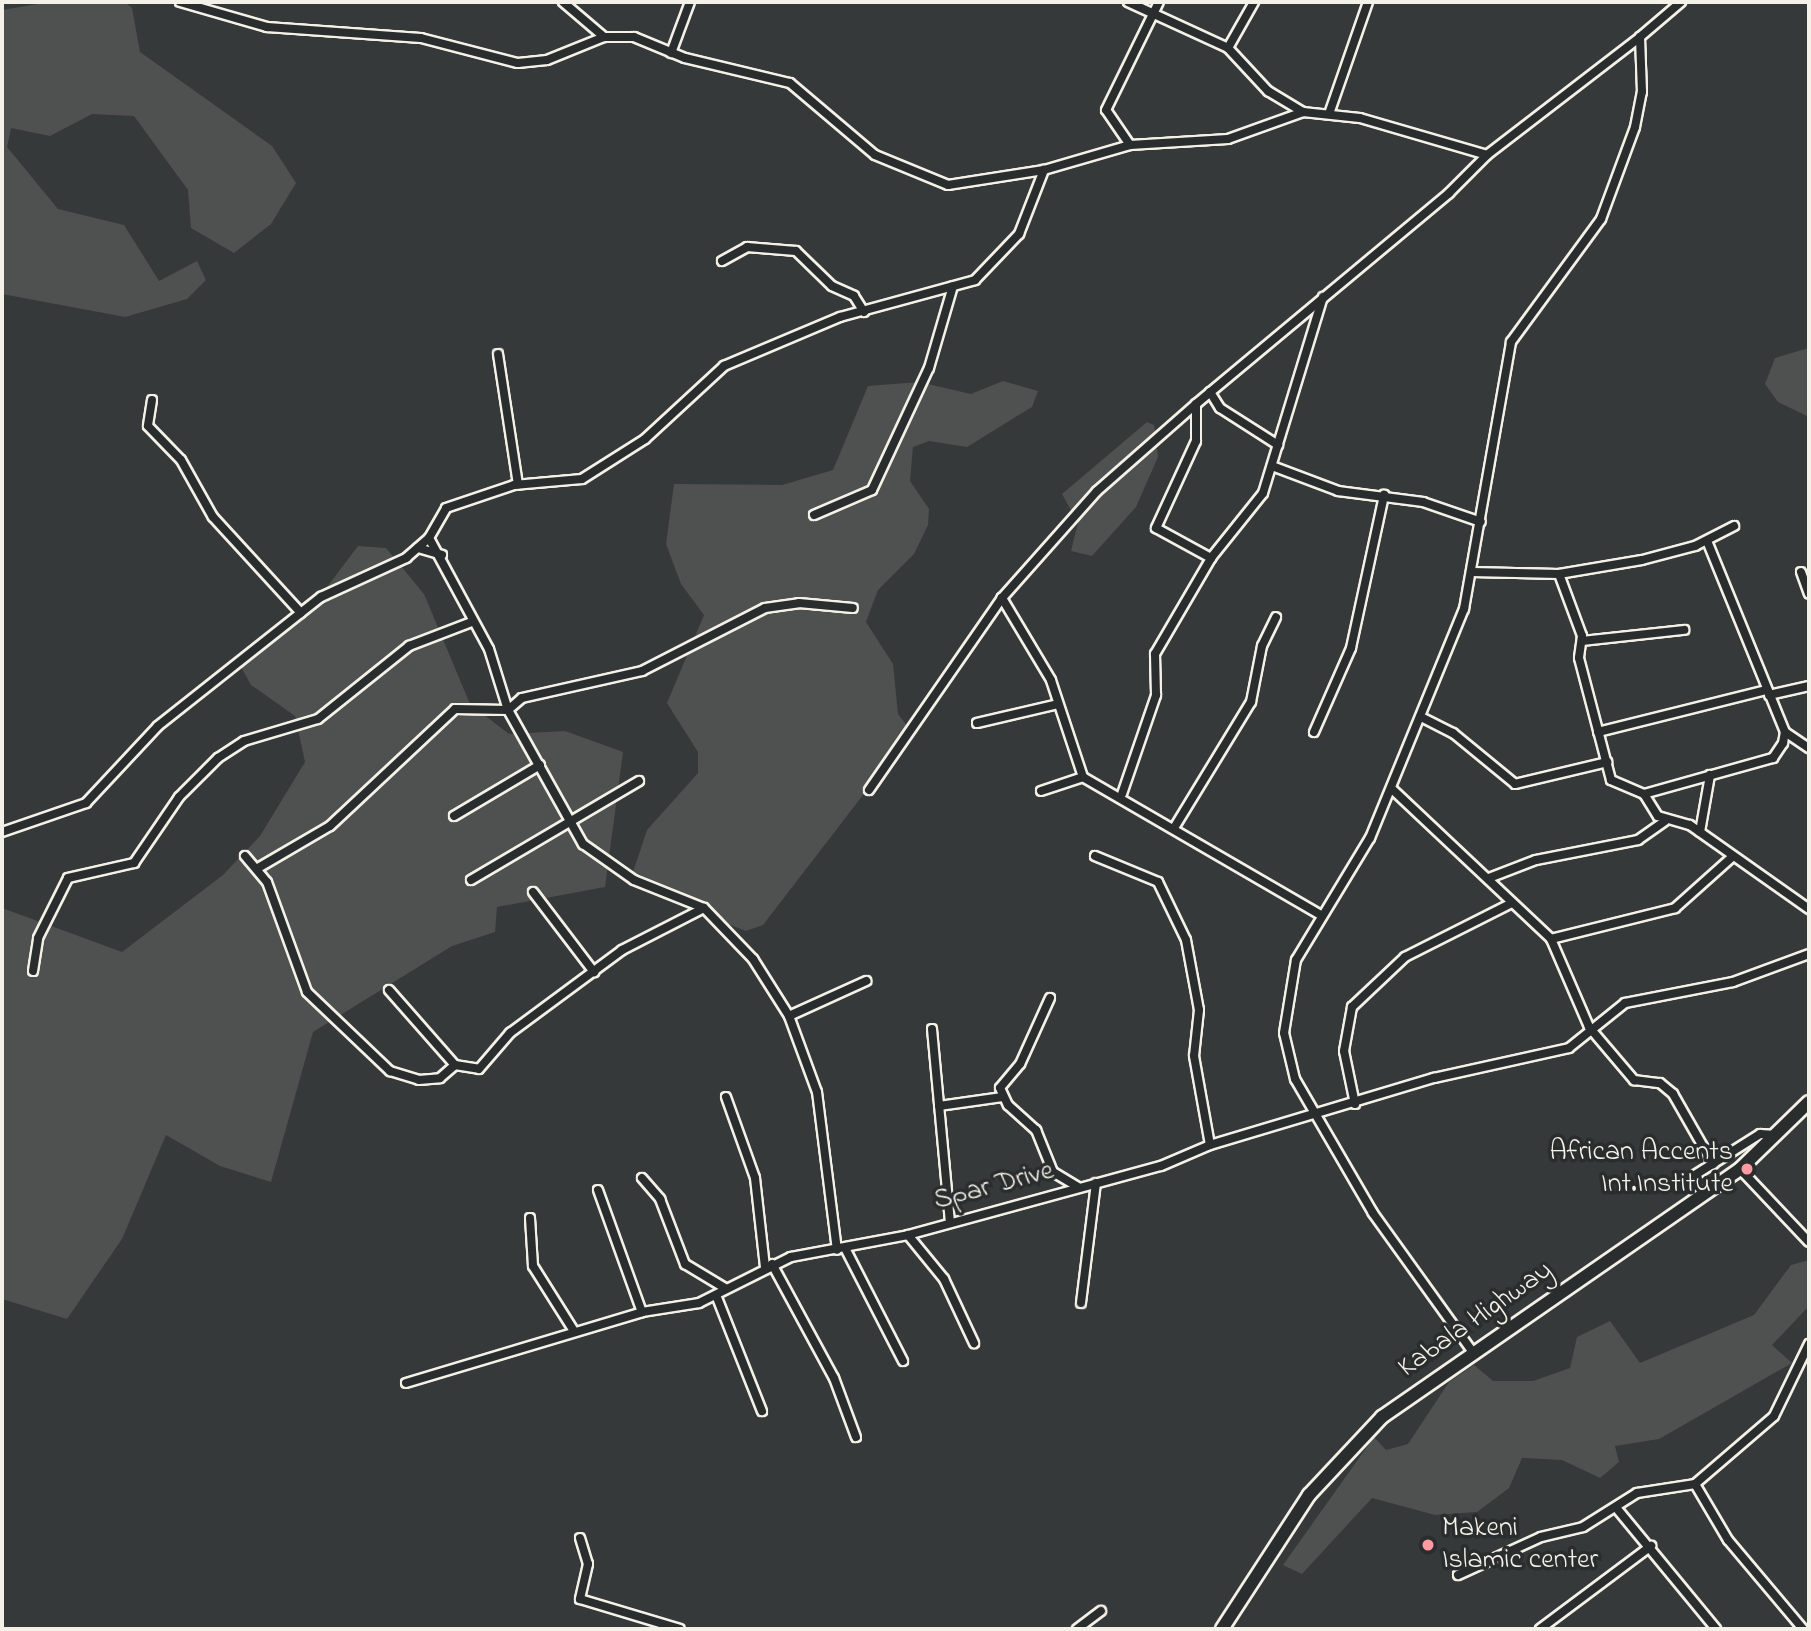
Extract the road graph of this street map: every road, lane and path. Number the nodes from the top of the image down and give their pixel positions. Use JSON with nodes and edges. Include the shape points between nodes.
{"nodes":[{"id":1,"x":180,"y":2,"type":"edge"},
{"id":2,"x":563,"y":2,"type":"edge"},
{"id":3,"x":690,"y":2,"type":"edge"},
{"id":4,"x":1128,"y":2,"type":"edge"},
{"id":5,"x":1159,"y":2,"type":"edge"},
{"id":6,"x":1254,"y":2,"type":"edge"},
{"id":7,"x":1368,"y":2,"type":"edge"},
{"id":8,"x":1681,"y":2,"type":"edge"},
{"id":9,"x":1154,"y":16,"type":"junction"},
{"id":10,"x":604,"y":37,"type":"junction"},
{"id":11,"x":1640,"y":37,"type":"junction"},
{"id":12,"x":1228,"y":48,"type":"junction"},
{"id":13,"x":671,"y":53,"type":"junction"},
{"id":14,"x":1303,"y":112,"type":"junction"},
{"id":15,"x":1329,"y":114,"type":"junction"},
{"id":16,"x":1130,"y":145,"type":"junction"},
{"id":17,"x":1487,"y":155,"type":"junction"},
{"id":18,"x":1044,"y":170,"type":"junction"},
{"id":19,"x":722,"y":261,"type":"dead end"},
{"id":20,"x":953,"y":286,"type":"junction"},
{"id":21,"x":1324,"y":296,"type":"junction"},
{"id":22,"x":864,"y":312,"type":"junction"},
{"id":23,"x":498,"y":354,"type":"dead end"},
{"id":24,"x":1210,"y":392,"type":"junction"},
{"id":25,"x":152,"y":400,"type":"dead end"},
{"id":26,"x":1196,"y":404,"type":"junction"},
{"id":27,"x":1278,"y":445,"type":"junction"},
{"id":28,"x":1272,"y":466,"type":"junction"},
{"id":29,"x":518,"y":484,"type":"junction"},
{"id":30,"x":1384,"y":495,"type":"junction"},
{"id":31,"x":814,"y":515,"type":"dead end"},
{"id":32,"x":1481,"y":522,"type":"junction"},
{"id":33,"x":1734,"y":526,"type":"dead end"},
{"id":34,"x":429,"y":538,"type":"junction"},
{"id":35,"x":1707,"y":541,"type":"junction"},
{"id":36,"x":418,"y":548,"type":"junction"},
{"id":37,"x":442,"y":555,"type":"junction"},
{"id":38,"x":1211,"y":558,"type":"junction"},
{"id":39,"x":1472,"y":572,"type":"junction"},
{"id":40,"x":1801,"y":572,"type":"dead end"},
{"id":41,"x":1559,"y":574,"type":"junction"},
{"id":42,"x":1809,"y":594,"type":"edge"},
{"id":43,"x":1002,"y":598,"type":"junction"},
{"id":44,"x":853,"y":608,"type":"dead end"},
{"id":45,"x":301,"y":612,"type":"junction"},
{"id":46,"x":1276,"y":617,"type":"dead end"},
{"id":47,"x":472,"y":622,"type":"junction"},
{"id":48,"x":1684,"y":630,"type":"dead end"},
{"id":49,"x":1582,"y":641,"type":"junction"},
{"id":50,"x":1809,"y":686,"type":"edge"},
{"id":51,"x":1768,"y":692,"type":"junction"},
{"id":52,"x":1058,"y":704,"type":"junction"},
{"id":53,"x":508,"y":710,"type":"junction"},
{"id":54,"x":1423,"y":718,"type":"junction"},
{"id":55,"x":978,"y":723,"type":"dead end"},
{"id":56,"x":1314,"y":732,"type":"dead end"},
{"id":57,"x":1598,"y":732,"type":"junction"},
{"id":58,"x":1785,"y":733,"type":"junction"},
{"id":59,"x":1809,"y":748,"type":"edge"},
{"id":60,"x":1607,"y":762,"type":"junction"},
{"id":61,"x":540,"y":765,"type":"junction"},
{"id":62,"x":1710,"y":775,"type":"junction"},
{"id":63,"x":1083,"y":777,"type":"junction"},
{"id":64,"x":639,"y":781,"type":"dead end"},
{"id":65,"x":1392,"y":789,"type":"junction"},
{"id":66,"x":869,"y":790,"type":"dead end"},
{"id":67,"x":1041,"y":790,"type":"dead end"},
{"id":68,"x":1122,"y":794,"type":"junction"},
{"id":69,"x":1644,"y":794,"type":"junction"},
{"id":70,"x":454,"y":816,"type":"dead end"},
{"id":71,"x":1665,"y":821,"type":"junction"},
{"id":72,"x":571,"y":825,"type":"junction"},
{"id":73,"x":1174,"y":828,"type":"junction"},
{"id":74,"x":2,"y":832,"type":"edge"},
{"id":75,"x":1700,"y":832,"type":"junction"},
{"id":76,"x":245,"y":856,"type":"dead end"},
{"id":77,"x":1095,"y":856,"type":"dead end"},
{"id":78,"x":1732,"y":857,"type":"junction"},
{"id":79,"x":258,"y":868,"type":"junction"},
{"id":80,"x":1489,"y":878,"type":"junction"},
{"id":81,"x":471,"y":880,"type":"dead end"},
{"id":82,"x":533,"y":892,"type":"dead end"},
{"id":83,"x":1806,"y":898,"type":"edge"},
{"id":84,"x":1510,"y":904,"type":"junction"},
{"id":85,"x":704,"y":908,"type":"junction"},
{"id":86,"x":1809,"y":909,"type":"edge"},
{"id":87,"x":1319,"y":914,"type":"junction"},
{"id":88,"x":1551,"y":939,"type":"junction"},
{"id":89,"x":1809,"y":954,"type":"edge"},
{"id":90,"x":33,"y":971,"type":"dead end"},
{"id":91,"x":594,"y":972,"type":"junction"},
{"id":92,"x":866,"y":981,"type":"dead end"},
{"id":93,"x":389,"y":990,"type":"dead end"},
{"id":94,"x":1050,"y":998,"type":"dead end"},
{"id":95,"x":789,"y":1016,"type":"junction"},
{"id":96,"x":1589,"y":1027,"type":"junction"},
{"id":97,"x":932,"y":1029,"type":"dead end"},
{"id":98,"x":455,"y":1065,"type":"junction"},
{"id":99,"x":726,"y":1097,"type":"dead end"},
{"id":100,"x":1002,"y":1097,"type":"junction"},
{"id":101,"x":1809,"y":1102,"type":"edge"},
{"id":102,"x":1355,"y":1104,"type":"junction"},
{"id":103,"x":939,"y":1106,"type":"junction"},
{"id":104,"x":1321,"y":1115,"type":"junction"},
{"id":105,"x":1777,"y":1135,"type":"junction"},
{"id":106,"x":1210,"y":1145,"type":"junction"},
{"id":107,"x":1713,"y":1164,"type":"junction"},
{"id":108,"x":1740,"y":1169,"type":"junction"},
{"id":109,"x":642,"y":1178,"type":"dead end"},
{"id":110,"x":1097,"y":1183,"type":"junction"},
{"id":111,"x":1679,"y":1185,"type":"dead end"},
{"id":112,"x":1078,"y":1187,"type":"junction"},
{"id":113,"x":598,"y":1190,"type":"dead end"},
{"id":114,"x":530,"y":1218,"type":"dead end"},
{"id":115,"x":950,"y":1222,"type":"junction"},
{"id":116,"x":908,"y":1235,"type":"junction"},
{"id":117,"x":1809,"y":1242,"type":"edge"},
{"id":118,"x":841,"y":1249,"type":"junction"},
{"id":119,"x":769,"y":1265,"type":"junction"},
{"id":120,"x":724,"y":1288,"type":"junction"},
{"id":121,"x":716,"y":1294,"type":"junction"},
{"id":122,"x":1081,"y":1303,"type":"dead end"},
{"id":123,"x":642,"y":1312,"type":"junction"},
{"id":124,"x":574,"y":1331,"type":"junction"},
{"id":125,"x":974,"y":1343,"type":"dead end"},
{"id":126,"x":1809,"y":1344,"type":"edge"},
{"id":127,"x":1472,"y":1351,"type":"junction"},
{"id":128,"x":903,"y":1361,"type":"dead end"},
{"id":129,"x":406,"y":1383,"type":"dead end"},
{"id":130,"x":762,"y":1411,"type":"dead end"},
{"id":131,"x":856,"y":1437,"type":"dead end"},
{"id":132,"x":1695,"y":1484,"type":"junction"},
{"id":133,"x":1618,"y":1510,"type":"junction"},
{"id":134,"x":580,"y":1538,"type":"dead end"},
{"id":135,"x":1651,"y":1546,"type":"junction"},
{"id":136,"x":1458,"y":1575,"type":"dead end"},
{"id":137,"x":1101,"y":1611,"type":"dead end"},
{"id":138,"x":680,"y":1629,"type":"edge"},
{"id":139,"x":1077,"y":1629,"type":"edge"},
{"id":140,"x":1222,"y":1629,"type":"edge"},
{"id":141,"x":1540,"y":1629,"type":"edge"},
{"id":142,"x":1716,"y":1629,"type":"edge"},
{"id":143,"x":1803,"y":1629,"type":"edge"}],
"edges":[{"from":1,"to":10,"type":"street","via":[[267,27],[421,38],[518,63],[547,60]]},
{"from":2,"to":10,"type":"street"},
{"from":3,"to":13,"type":"street"},
{"from":4,"to":9,"type":"street"},
{"from":5,"to":9,"type":"street"},
{"from":6,"to":12,"type":"street"},
{"from":7,"to":15,"type":"street"},
{"from":8,"to":11,"type":"street"},
{"from":9,"to":12,"type":"street"},
{"from":9,"to":16,"type":"street","via":[[1106,110]]},
{"from":10,"to":13,"type":"street","via":[[634,37]]},
{"from":11,"to":17,"type":"street"},
{"from":11,"to":32,"type":"street","via":[[1642,92],[1624,165],[1601,219],[1511,342]]},
{"from":12,"to":14,"type":"street","via":[[1268,91]]},
{"from":13,"to":18,"type":"street","via":[[790,83],[839,131],[939,183]]},
{"from":14,"to":15,"type":"street"},
{"from":14,"to":16,"type":"street","via":[[1228,139]]},
{"from":15,"to":17,"type":"street"},
{"from":16,"to":18,"type":"street"},
{"from":17,"to":21,"type":"street"},
{"from":18,"to":20,"type":"street","via":[[1019,234],[1004,255],[975,279]]},
{"from":19,"to":22,"type":"street","via":[[747,247],[796,251]]},
{"from":20,"to":22,"type":"street"},
{"from":20,"to":31,"type":"street","via":[[929,368],[872,490]]},
{"from":21,"to":24,"type":"street"},
{"from":21,"to":27,"type":"street"},
{"from":22,"to":29,"type":"street","via":[[724,366],[697,397],[591,476]]},
{"from":23,"to":29,"type":"street"},
{"from":24,"to":26,"type":"street"},
{"from":24,"to":27,"type":"street","via":[[1220,408]]},
{"from":25,"to":45,"type":"street","via":[[148,426],[181,460],[213,517]]},
{"from":26,"to":38,"type":"street","via":[[1196,441],[1156,528]]},
{"from":26,"to":43,"type":"street","via":[[1097,491]]},
{"from":27,"to":28,"type":"street"},
{"from":28,"to":30,"type":"street","via":[[1338,491]]},
{"from":28,"to":38,"type":"street","via":[[1253,509]]},
{"from":29,"to":34,"type":"street","via":[[446,508]]},
{"from":30,"to":32,"type":"street"},
{"from":30,"to":56,"type":"street","via":[[1351,648]]},
{"from":32,"to":39,"type":"street"},
{"from":33,"to":35,"type":"street"},
{"from":34,"to":36,"type":"street"},
{"from":34,"to":37,"type":"street"},
{"from":35,"to":41,"type":"street"},
{"from":35,"to":51,"type":"street"},
{"from":36,"to":37,"type":"street"},
{"from":36,"to":45,"type":"street","via":[[386,570],[332,590]]},
{"from":37,"to":47,"type":"street"},
{"from":38,"to":68,"type":"street","via":[[1155,654],[1156,695]]},
{"from":39,"to":41,"type":"street"},
{"from":39,"to":54,"type":"street"},
{"from":40,"to":42,"type":"street"},
{"from":41,"to":49,"type":"street"},
{"from":43,"to":52,"type":"street","via":[[1027,632]]},
{"from":43,"to":66,"type":"street"},
{"from":44,"to":53,"type":"street","via":[[799,603],[765,608],[642,671],[522,698]]},
{"from":45,"to":74,"type":"street","via":[[158,726],[86,803]]},
{"from":46,"to":73,"type":"street","via":[[1262,646],[1251,702]]},
{"from":47,"to":53,"type":"street"},
{"from":47,"to":90,"type":"street","via":[[413,643],[318,719],[244,741],[218,758],[179,797],[134,863],[68,878],[38,937]]},
{"from":48,"to":49,"type":"street"},
{"from":49,"to":57,"type":"street","via":[[1579,658]]},
{"from":50,"to":51,"type":"street"},
{"from":51,"to":57,"type":"street"},
{"from":51,"to":58,"type":"street"},
{"from":52,"to":55,"type":"street"},
{"from":52,"to":63,"type":"street"},
{"from":53,"to":61,"type":"street"},
{"from":53,"to":79,"type":"street","via":[[455,709],[330,826]]},
{"from":54,"to":60,"type":"street","via":[[1453,733],[1515,784]]},
{"from":54,"to":65,"type":"street"},
{"from":57,"to":60,"type":"street"},
{"from":58,"to":59,"type":"street"},
{"from":58,"to":62,"type":"street","via":[[1773,758]]},
{"from":60,"to":69,"type":"street","via":[[1620,788]]},
{"from":61,"to":70,"type":"street"},
{"from":61,"to":72,"type":"street"},
{"from":62,"to":69,"type":"street"},
{"from":62,"to":75,"type":"street"},
{"from":63,"to":67,"type":"street"},
{"from":63,"to":68,"type":"street"},
{"from":64,"to":72,"type":"street"},
{"from":65,"to":80,"type":"street"},
{"from":65,"to":87,"type":"street","via":[[1370,838]]},
{"from":68,"to":73,"type":"street"},
{"from":69,"to":71,"type":"street"},
{"from":71,"to":75,"type":"street"},
{"from":71,"to":80,"type":"street","via":[[1627,844],[1536,860]]},
{"from":72,"to":81,"type":"street"},
{"from":72,"to":85,"type":"street","via":[[583,844],[634,880]]},
{"from":73,"to":87,"type":"street"},
{"from":75,"to":78,"type":"street"},
{"from":76,"to":79,"type":"street"},
{"from":77,"to":106,"type":"street","via":[[1158,882],[1186,940],[1199,1010],[1194,1056]]},
{"from":78,"to":83,"type":"street"},
{"from":78,"to":88,"type":"street","via":[[1675,908]]},
{"from":79,"to":98,"type":"street","via":[[307,992],[390,1071],[430,1080]]},
{"from":80,"to":84,"type":"street"},
{"from":82,"to":91,"type":"street"},
{"from":83,"to":86,"type":"street"},
{"from":84,"to":88,"type":"street"},
{"from":84,"to":102,"type":"street","via":[[1405,957],[1352,1007],[1344,1051]]},
{"from":85,"to":91,"type":"street","via":[[622,950]]},
{"from":85,"to":95,"type":"street","via":[[753,959]]},
{"from":87,"to":104,"type":"street","via":[[1296,960],[1284,1033],[1295,1079]]},
{"from":88,"to":96,"type":"street"},
{"from":89,"to":96,"type":"street","name":"Spar Drive","via":[[1733,982],[1625,1003]]},
{"from":91,"to":98,"type":"street","via":[[510,1032],[479,1069]]},
{"from":92,"to":95,"type":"street"},
{"from":93,"to":98,"type":"street"},
{"from":94,"to":100,"type":"street","via":[[1020,1064],[1000,1088]]},
{"from":95,"to":118,"type":"street","via":[[820,1105]]},
{"from":96,"to":102,"type":"street","name":"Spar Drive","via":[[1569,1048]]},
{"from":96,"to":107,"type":"street","via":[[1624,1072],[1672,1094]]},
{"from":97,"to":103,"type":"street"},
{"from":99,"to":119,"type":"street","via":[[755,1178]]},
{"from":100,"to":103,"type":"street"},
{"from":100,"to":112,"type":"street","via":[[1036,1130],[1052,1172]]},
{"from":101,"to":105,"type":"main road","name":"Kabala Highway"},
{"from":102,"to":104,"type":"street","name":"Spar Drive"},
{"from":103,"to":115,"type":"street"},
{"from":104,"to":106,"type":"street","name":"Spar Drive"},
{"from":104,"to":127,"type":"street","via":[[1373,1213]]},
{"from":105,"to":107,"type":"street","via":[[1760,1134]]},
{"from":105,"to":108,"type":"main road","name":"Kabala Highway"},
{"from":106,"to":110,"type":"street","name":"Spar Drive"},
{"from":107,"to":111,"type":"street"},
{"from":108,"to":117,"type":"street"},
{"from":108,"to":127,"type":"main road","name":"Kabala Highway"},
{"from":109,"to":120,"type":"street","via":[[660,1199],[685,1264]]},
{"from":110,"to":112,"type":"street","name":"Spar Drive"},
{"from":110,"to":122,"type":"street"},
{"from":112,"to":115,"type":"street","name":"Spar Drive"},
{"from":113,"to":123,"type":"street"},
{"from":114,"to":124,"type":"street","via":[[533,1266]]},
{"from":115,"to":116,"type":"street","name":"Spar Drive"},
{"from":116,"to":118,"type":"street","name":"Spar Drive"},
{"from":116,"to":125,"type":"street","via":[[944,1279]]},
{"from":118,"to":119,"type":"street","name":"Spar Drive"},
{"from":118,"to":128,"type":"street"},
{"from":119,"to":120,"type":"street","name":"Spar Drive"},
{"from":119,"to":131,"type":"street","via":[[834,1378]]},
{"from":120,"to":121,"type":"street","name":"Spar Drive"},
{"from":121,"to":123,"type":"street","name":"Spar Drive"},
{"from":121,"to":130,"type":"street"},
{"from":123,"to":124,"type":"street","name":"Spar Drive"},
{"from":124,"to":129,"type":"street","name":"Spar Drive"},
{"from":126,"to":132,"type":"street","via":[[1774,1416]]},
{"from":127,"to":140,"type":"main road","name":"Kabala Highway","via":[[1414,1392],[1341,1457],[1270,1547]]},
{"from":132,"to":133,"type":"street","via":[[1637,1493]]},
{"from":132,"to":143,"type":"street","via":[[1728,1540]]},
{"from":133,"to":135,"type":"street"},
{"from":133,"to":136,"type":"street"},
{"from":134,"to":138,"type":"street","via":[[588,1564],[580,1600]]},
{"from":135,"to":141,"type":"street"},
{"from":135,"to":142,"type":"street"},
{"from":137,"to":139,"type":"street"}]}
